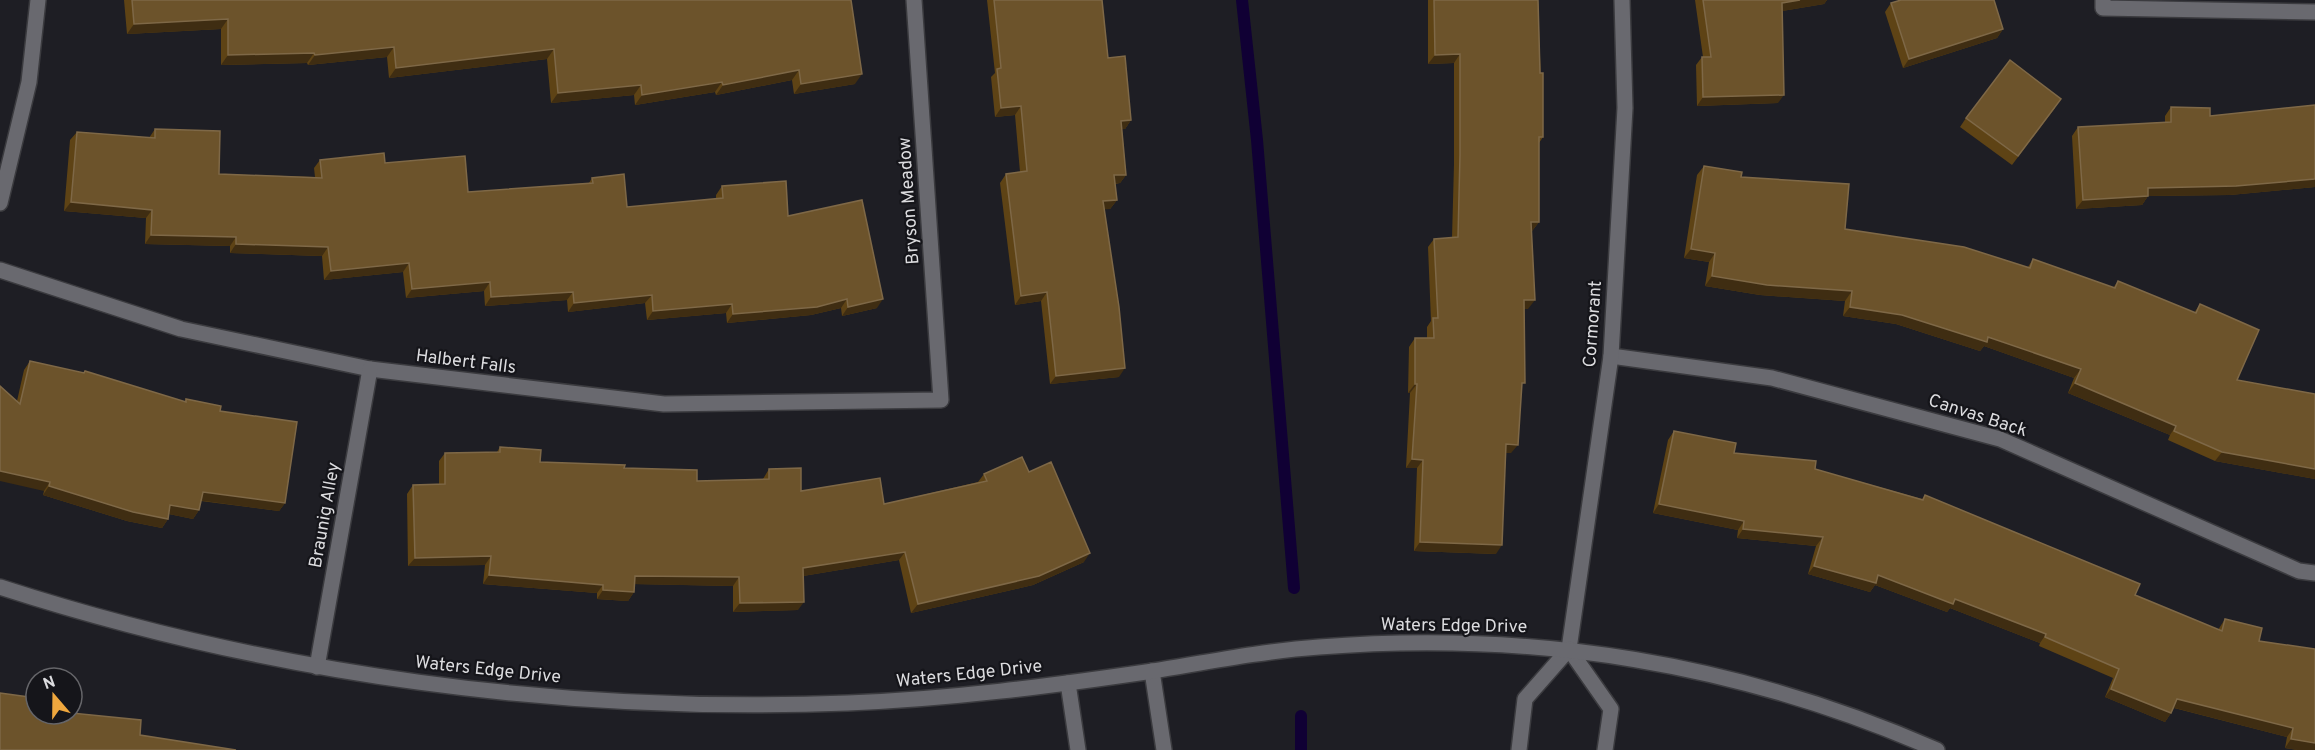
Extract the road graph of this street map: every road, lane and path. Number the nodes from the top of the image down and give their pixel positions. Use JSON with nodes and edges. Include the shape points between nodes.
{"nodes":[{"id":1,"x":38,"y":0,"type":"edge"},
{"id":2,"x":914,"y":0,"type":"edge"},
{"id":3,"x":1622,"y":0,"type":"edge"},
{"id":4,"x":2103,"y":4,"type":"edge"},
{"id":5,"x":2315,"y":12,"type":"edge"},
{"id":6,"x":0,"y":203,"type":"edge"},
{"id":7,"x":0,"y":270,"type":"edge"},
{"id":8,"x":1611,"y":356,"type":"junction"},
{"id":9,"x":370,"y":369,"type":"junction"},
{"id":10,"x":941,"y":400,"type":"joint"},
{"id":11,"x":2315,"y":573,"type":"edge"},
{"id":12,"x":0,"y":587,"type":"edge"},
{"id":13,"x":1569,"y":649,"type":"junction"},
{"id":14,"x":317,"y":667,"type":"junction"},
{"id":15,"x":1152,"y":671,"type":"junction"},
{"id":16,"x":1068,"y":683,"type":"junction"},
{"id":17,"x":1077,"y":750,"type":"edge"},
{"id":18,"x":1164,"y":750,"type":"edge"},
{"id":19,"x":1519,"y":750,"type":"edge"},
{"id":20,"x":1605,"y":750,"type":"edge"},
{"id":21,"x":1936,"y":750,"type":"edge"}],
"edges":[{"from":1,"to":6,"type":"street","via":[[29,82]]},
{"from":2,"to":10,"type":"street","name":"Bryson Meadow"},
{"from":3,"to":8,"type":"street","name":"Cormorant","via":[[1625,108]]},
{"from":4,"to":5,"type":"street"},
{"from":7,"to":9,"type":"street","name":"Halbert Falls","via":[[181,329]]},
{"from":8,"to":11,"type":"street","name":"Canvas Back","via":[[1772,378],[2000,439],[2299,571]]},
{"from":8,"to":13,"type":"street","name":"Cormorant"},
{"from":9,"to":10,"type":"street","name":"Halbert Falls","via":[[664,404]]},
{"from":9,"to":14,"type":"street","name":"Braunig Alley"},
{"from":12,"to":14,"type":"street","name":"Waters Edge Drive","via":[[161,634]]},
{"from":13,"to":15,"type":"street","name":"Waters Edge Drive","via":[[1400,642],[1296,649]]},
{"from":13,"to":19,"type":"street","via":[[1525,699]]},
{"from":13,"to":20,"type":"street","via":[[1611,709]]},
{"from":13,"to":21,"type":"street","name":"Waters Edge Drive","via":[[1732,680],[1836,711]]},
{"from":14,"to":16,"type":"street","name":"Waters Edge Drive","via":[[518,693],[714,704],[840,704]]},
{"from":15,"to":16,"type":"street","name":"Waters Edge Drive"},
{"from":15,"to":18,"type":"street"},
{"from":16,"to":17,"type":"street"}]}
